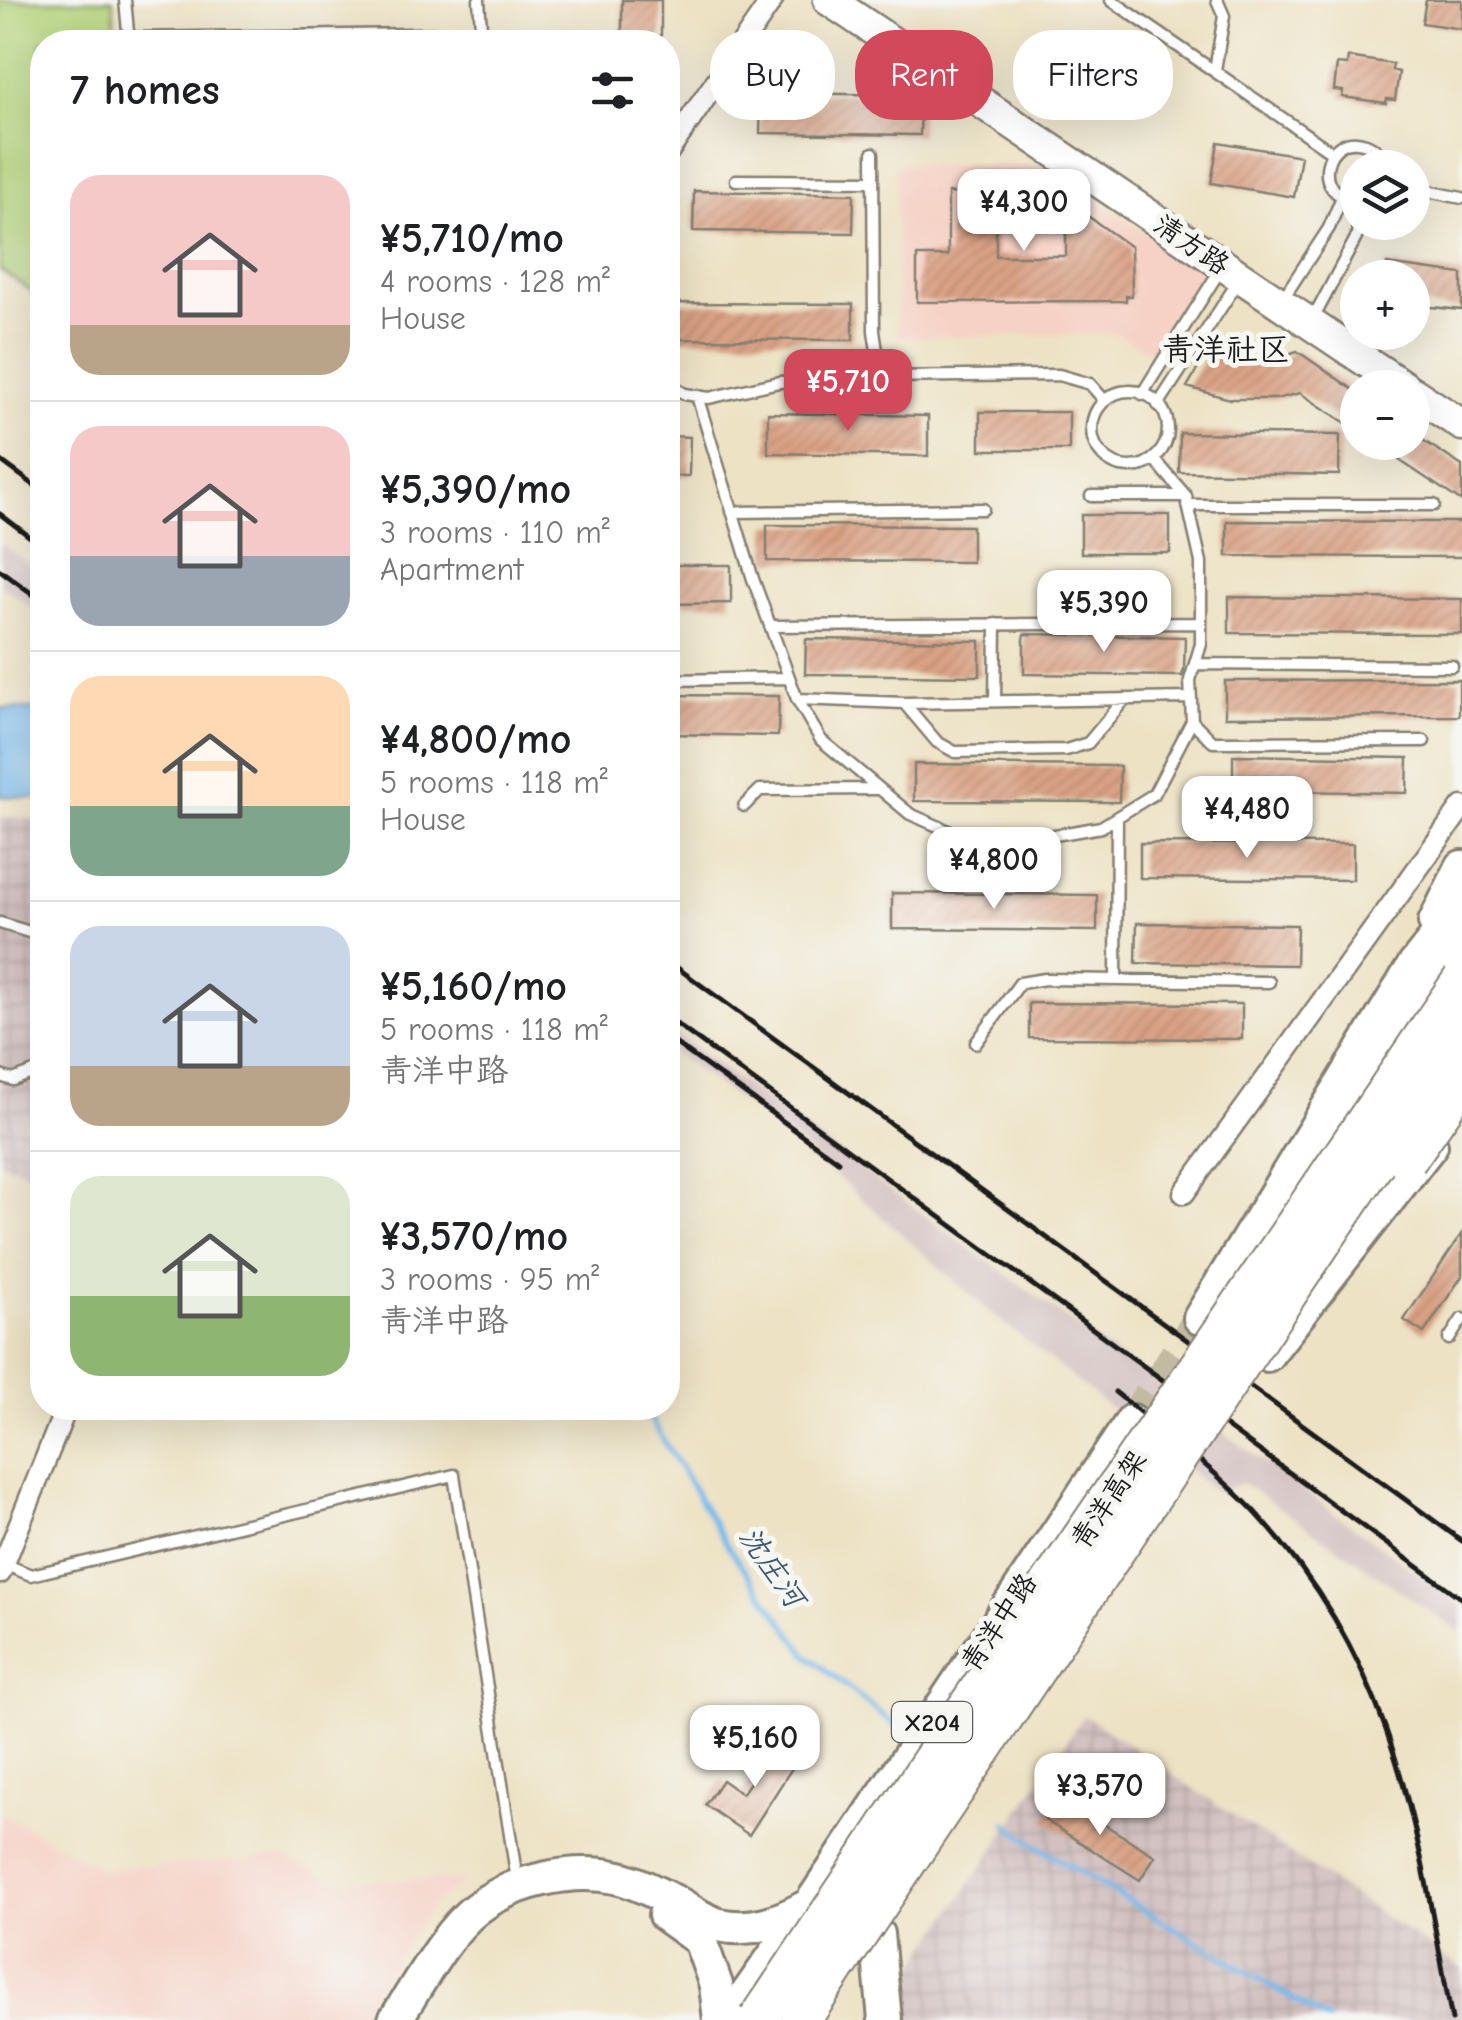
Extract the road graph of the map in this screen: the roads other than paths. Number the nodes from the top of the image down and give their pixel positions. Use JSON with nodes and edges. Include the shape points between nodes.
{"nodes":[{"id":1,"x":125,"y":0,"type":"edge"},
{"id":2,"x":479,"y":0,"type":"edge"},
{"id":3,"x":772,"y":0,"type":"edge"},
{"id":4,"x":829,"y":0,"type":"edge"},
{"id":5,"x":1112,"y":0,"type":"edge"},
{"id":6,"x":1217,"y":0,"type":"edge"},
{"id":7,"x":128,"y":30,"type":"edge"},
{"id":8,"x":481,"y":30,"type":"edge"},
{"id":9,"x":1216,"y":70,"type":"junction"},
{"id":10,"x":680,"y":134,"type":"edge"},
{"id":11,"x":1374,"y":150,"type":"edge"},
{"id":12,"x":873,"y":153,"type":"dead end"},
{"id":13,"x":1333,"y":153,"type":"junction"},
{"id":14,"x":736,"y":180,"type":"dead end"},
{"id":15,"x":873,"y":181,"type":"junction"},
{"id":16,"x":1430,"y":192,"type":"edge"},
{"id":17,"x":1340,"y":196,"type":"edge"},
{"id":18,"x":1462,"y":198,"type":"edge"},
{"id":19,"x":1340,"y":202,"type":"edge"},
{"id":20,"x":1355,"y":240,"type":"edge"},
{"id":21,"x":1232,"y":271,"type":"junction"},
{"id":22,"x":1280,"y":303,"type":"junction"},
{"id":23,"x":1311,"y":324,"type":"junction"},
{"id":24,"x":1379,"y":370,"type":"edge"},
{"id":25,"x":880,"y":377,"type":"junction"},
{"id":26,"x":680,"y":391,"type":"edge"},
{"id":27,"x":1142,"y":394,"type":"junction"},
{"id":28,"x":697,"y":396,"type":"junction"},
{"id":29,"x":1105,"y":401,"type":"junction"},
{"id":30,"x":1430,"y":404,"type":"edge"},
{"id":31,"x":1158,"y":405,"type":"junction"},
{"id":32,"x":1462,"y":425,"type":"edge"},
{"id":33,"x":1154,"y":458,"type":"junction"},
{"id":34,"x":1091,"y":496,"type":"dead end"},
{"id":35,"x":1186,"y":500,"type":"junction"},
{"id":36,"x":1434,"y":504,"type":"dead end"},
{"id":37,"x":983,"y":509,"type":"dead end"},
{"id":38,"x":732,"y":512,"type":"junction"},
{"id":39,"x":1201,"y":623,"type":"junction"},
{"id":40,"x":996,"y":624,"type":"junction"},
{"id":41,"x":770,"y":626,"type":"junction"},
{"id":42,"x":1195,"y":664,"type":"junction"},
{"id":43,"x":1452,"y":666,"type":"dead end"},
{"id":44,"x":789,"y":678,"type":"junction"},
{"id":45,"x":680,"y":680,"type":"edge"},
{"id":46,"x":1190,"y":698,"type":"junction"},
{"id":47,"x":797,"y":699,"type":"junction"},
{"id":48,"x":1125,"y":699,"type":"junction"},
{"id":49,"x":994,"y":701,"type":"junction"},
{"id":50,"x":904,"y":703,"type":"junction"},
{"id":51,"x":1192,"y":721,"type":"junction"},
{"id":52,"x":1424,"y":741,"type":"dead end"},
{"id":53,"x":878,"y":789,"type":"junction"},
{"id":54,"x":744,"y":806,"type":"dead end"},
{"id":55,"x":1462,"y":807,"type":"edge"},
{"id":56,"x":1117,"y":817,"type":"junction"},
{"id":57,"x":1462,"y":867,"type":"edge"},
{"id":58,"x":1462,"y":904,"type":"edge"},
{"id":59,"x":0,"y":922,"type":"edge"},
{"id":60,"x":30,"y":932,"type":"edge"},
{"id":61,"x":1462,"y":934,"type":"edge"},
{"id":62,"x":1412,"y":967,"type":"junction"},
{"id":63,"x":1116,"y":980,"type":"junction"},
{"id":64,"x":1462,"y":980,"type":"edge"},
{"id":65,"x":1270,"y":982,"type":"dead end"},
{"id":66,"x":1462,"y":1033,"type":"edge"},
{"id":67,"x":976,"y":1043,"type":"dead end"},
{"id":68,"x":1462,"y":1054,"type":"edge"},
{"id":69,"x":30,"y":1073,"type":"edge"},
{"id":70,"x":0,"y":1076,"type":"edge"},
{"id":71,"x":1462,"y":1082,"type":"edge"},
{"id":72,"x":1462,"y":1104,"type":"edge"},
{"id":73,"x":1329,"y":1173,"type":"junction"},
{"id":74,"x":1184,"y":1193,"type":"dead end"},
{"id":75,"x":1200,"y":1318,"type":"tunnel mouth"},
{"id":76,"x":1462,"y":1319,"type":"edge"},
{"id":77,"x":1448,"y":1339,"type":"dead end"},
{"id":78,"x":1260,"y":1348,"type":"junction"},
{"id":79,"x":61,"y":1420,"type":"edge"},
{"id":80,"x":1132,"y":1421,"type":"tunnel mouth"},
{"id":81,"x":1183,"y":1476,"type":"dead end"},
{"id":82,"x":2,"y":1569,"type":"edge"},
{"id":83,"x":518,"y":1886,"type":"junction"},
{"id":84,"x":810,"y":1904,"type":"junction"},
{"id":85,"x":877,"y":1934,"type":"junction"},
{"id":86,"x":395,"y":2020,"type":"edge"},
{"id":87,"x":417,"y":2020,"type":"edge"},
{"id":88,"x":720,"y":2020,"type":"edge"},
{"id":89,"x":729,"y":2020,"type":"edge"},
{"id":90,"x":758,"y":2020,"type":"edge"},
{"id":91,"x":801,"y":2020,"type":"edge"},
{"id":92,"x":820,"y":2020,"type":"edge"},
{"id":93,"x":885,"y":2020,"type":"edge"}],
"edges":[{"from":1,"to":7,"type":"lane"},
{"from":2,"to":8,"type":"lane"},
{"from":3,"to":10,"type":"street"},
{"from":4,"to":21,"type":"street","name":"清方路"},
{"from":5,"to":9,"type":"lane"},
{"from":6,"to":9,"type":"lane","via":[[1224,16]]},
{"from":9,"to":13,"type":"lane"},
{"from":11,"to":13,"type":"lane","via":[[1360,142]]},
{"from":12,"to":15,"type":"lane"},
{"from":13,"to":17,"type":"lane","via":[[1326,175]]},
{"from":14,"to":15,"type":"lane"},
{"from":15,"to":25,"type":"lane"},
{"from":16,"to":18,"type":"lane"},
{"from":19,"to":22,"type":"lane"},
{"from":20,"to":23,"type":"lane"},
{"from":21,"to":22,"type":"street","name":"清方路"},
{"from":21,"to":27,"type":"lane"},
{"from":21,"to":31,"type":"lane"},
{"from":22,"to":23,"type":"street","name":"清方路"},
{"from":23,"to":24,"type":"street","name":"清方路"},
{"from":25,"to":28,"type":"lane","via":[[779,382]]},
{"from":25,"to":29,"type":"lane","via":[[1060,375],[1090,384]]},
{"from":26,"to":28,"type":"lane"},
{"from":27,"to":29,"type":"lane","via":[[1121,392]]},
{"from":27,"to":31,"type":"lane"},
{"from":28,"to":38,"type":"lane"},
{"from":29,"to":33,"type":"lane","via":[[1092,426],[1097,449],[1116,465]]},
{"from":30,"to":32,"type":"street"},
{"from":31,"to":33,"type":"lane","via":[[1168,423]]},
{"from":33,"to":35,"type":"lane"},
{"from":34,"to":35,"type":"lane"},
{"from":35,"to":36,"type":"lane"},
{"from":35,"to":39,"type":"lane","via":[[1201,562]]},
{"from":37,"to":38,"type":"lane"},
{"from":38,"to":41,"type":"lane"},
{"from":39,"to":40,"type":"lane"},
{"from":39,"to":42,"type":"lane"},
{"from":40,"to":41,"type":"lane"},
{"from":40,"to":49,"type":"lane"},
{"from":41,"to":44,"type":"lane"},
{"from":42,"to":43,"type":"lane"},
{"from":42,"to":46,"type":"lane"},
{"from":44,"to":45,"type":"lane"},
{"from":44,"to":47,"type":"lane"},
{"from":46,"to":48,"type":"lane"},
{"from":46,"to":51,"type":"lane"},
{"from":47,"to":50,"type":"lane"},
{"from":47,"to":53,"type":"lane","via":[[820,740]]},
{"from":48,"to":49,"type":"lane"},
{"from":48,"to":50,"type":"lane","via":[[1088,743],[1066,750],[974,752],[955,752],[938,742]]},
{"from":49,"to":50,"type":"lane"},
{"from":51,"to":52,"type":"lane","via":[[1212,742]]},
{"from":51,"to":56,"type":"lane","via":[[1154,794]]},
{"from":53,"to":54,"type":"lane","via":[[760,790]]},
{"from":53,"to":56,"type":"lane","via":[[910,814],[965,838],[1026,840],[1101,827]]},
{"from":55,"to":74,"type":"street"},
{"from":56,"to":63,"type":"lane"},
{"from":57,"to":62,"type":"main road"},
{"from":58,"to":62,"type":"main road"},
{"from":59,"to":60,"type":"lane"},
{"from":61,"to":73,"type":"highway","bridge":true,"via":[[1359,1092]]},
{"from":62,"to":75,"type":"main road"},
{"from":63,"to":65,"type":"lane"},
{"from":63,"to":67,"type":"lane","via":[[1020,983]]},
{"from":64,"to":73,"type":"highway","name":"青洋高架","bridge":true},
{"from":66,"to":78,"type":"highway","name":"青洋高架","bridge":true},
{"from":68,"to":78,"type":"main road"},
{"from":69,"to":70,"type":"lane","via":[[12,1080]]},
{"from":71,"to":78,"type":"highway","bridge":true},
{"from":72,"to":78,"type":"main road"},
{"from":73,"to":90,"type":"highway","name":"青洋高架","bridge":true},
{"from":76,"to":77,"type":"lane"},
{"from":78,"to":91,"type":"highway","name":"青洋高架","bridge":true},
{"from":79,"to":82,"type":"street"},
{"from":80,"to":84,"type":"main road","name":"青洋中路","number":"X204"},
{"from":81,"to":85,"type":"main road","number":"X204"},
{"from":82,"to":83,"type":"lane","via":[[31,1575],[454,1475]]},
{"from":83,"to":84,"type":"main road","via":[[570,1875],[616,1876],[717,1924],[746,1926],[776,1924]]},
{"from":83,"to":86,"type":"main road","via":[[476,1909]]},
{"from":84,"to":89,"type":"main road","name":"青洋中路","number":"X204"},
{"from":85,"to":92,"type":"main road","number":"X204"},
{"from":85,"to":93,"type":"main road"},
{"from":87,"to":88,"type":"main road","via":[[480,1930],[524,1903],[576,1890],[628,1895],[700,1940]]}]}
